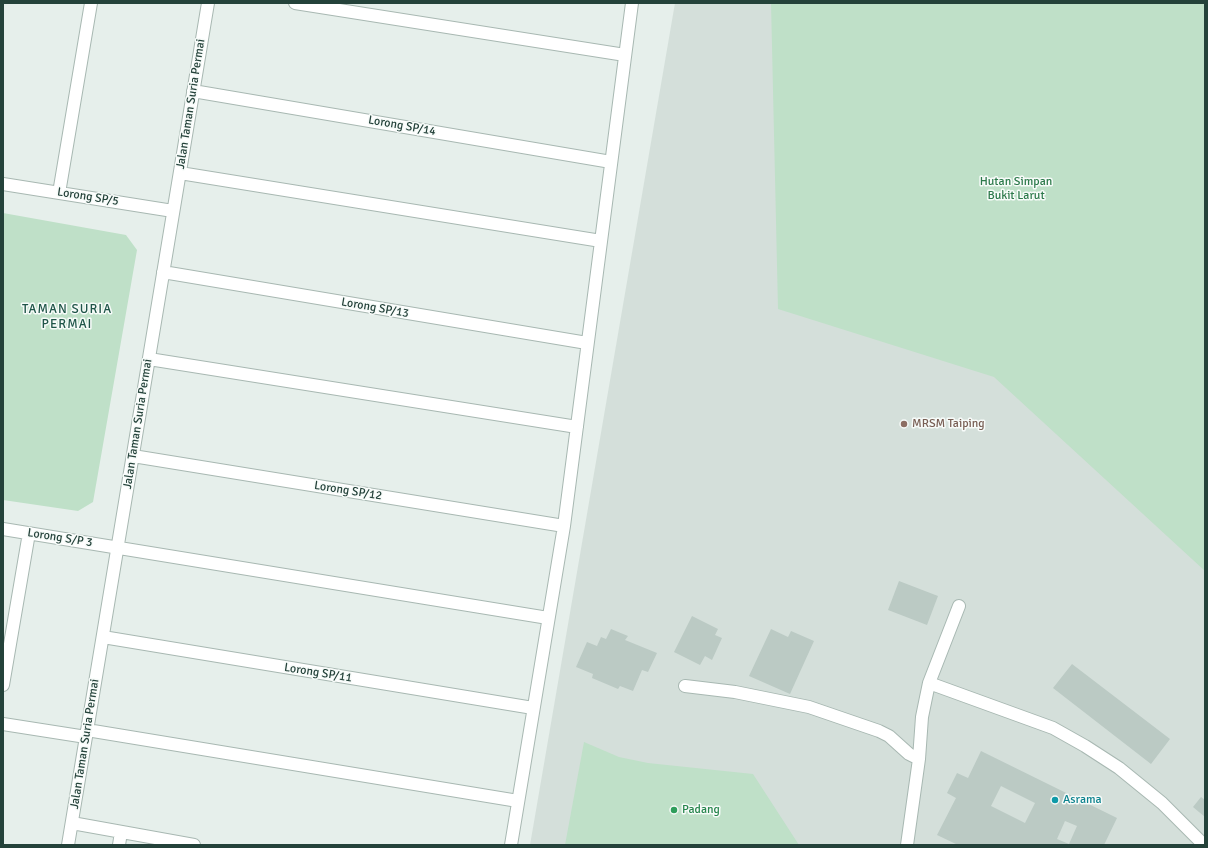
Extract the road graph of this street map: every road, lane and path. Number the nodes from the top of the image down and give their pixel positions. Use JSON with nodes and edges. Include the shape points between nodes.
{"nodes":[{"id":1,"x":91,"y":3,"type":"edge"},
{"id":2,"x":208,"y":3,"type":"edge"},
{"id":3,"x":295,"y":3,"type":"edge"},
{"id":4,"x":632,"y":3,"type":"edge"},
{"id":5,"x":625,"y":55,"type":"junction"},
{"id":6,"x":193,"y":91,"type":"junction"},
{"id":7,"x":611,"y":162,"type":"junction"},
{"id":8,"x":180,"y":173,"type":"junction"},
{"id":9,"x":3,"y":184,"type":"edge"},
{"id":10,"x":59,"y":193,"type":"junction"},
{"id":11,"x":173,"y":211,"type":"junction"},
{"id":12,"x":601,"y":241,"type":"junction"},
{"id":13,"x":163,"y":272,"type":"junction"},
{"id":14,"x":588,"y":343,"type":"junction"},
{"id":15,"x":149,"y":358,"type":"junction"},
{"id":16,"x":577,"y":427,"type":"junction"},
{"id":17,"x":133,"y":456,"type":"junction"},
{"id":18,"x":564,"y":526,"type":"junction"},
{"id":19,"x":3,"y":529,"type":"edge"},
{"id":20,"x":29,"y":533,"type":"junction"},
{"id":21,"x":118,"y":546,"type":"junction"},
{"id":22,"x":959,"y":606,"type":"dead end"},
{"id":23,"x":548,"y":618,"type":"junction"},
{"id":24,"x":103,"y":637,"type":"junction"},
{"id":25,"x":929,"y":683,"type":"junction"},
{"id":26,"x":3,"y":685,"type":"edge"},
{"id":27,"x":685,"y":686,"type":"dead end"},
{"id":28,"x":533,"y":708,"type":"junction"},
{"id":29,"x":3,"y":724,"type":"edge"},
{"id":30,"x":87,"y":734,"type":"junction"},
{"id":31,"x":919,"y":759,"type":"junction"},
{"id":32,"x":518,"y":802,"type":"junction"},
{"id":33,"x":72,"y":824,"type":"junction"},
{"id":34,"x":121,"y":832,"type":"junction"},
{"id":35,"x":68,"y":845,"type":"edge"},
{"id":36,"x":119,"y":845,"type":"edge"},
{"id":37,"x":194,"y":845,"type":"edge"},
{"id":38,"x":511,"y":845,"type":"edge"},
{"id":39,"x":907,"y":845,"type":"edge"},
{"id":40,"x":1204,"y":845,"type":"edge"}],
"edges":[{"from":1,"to":10,"type":"street"},
{"from":2,"to":6,"type":"street","name":"Jalan Taman Suria Permai"},
{"from":3,"to":5,"type":"street"},
{"from":4,"to":5,"type":"street"},
{"from":5,"to":7,"type":"street"},
{"from":6,"to":7,"type":"street","name":"Lorong SP/14"},
{"from":6,"to":8,"type":"street","name":"Jalan Taman Suria Permai"},
{"from":7,"to":12,"type":"street"},
{"from":8,"to":11,"type":"street","name":"Jalan Taman Suria Permai"},
{"from":8,"to":12,"type":"street"},
{"from":9,"to":10,"type":"street","name":"Lorong SP/5"},
{"from":10,"to":11,"type":"street","name":"Lorong SP/5"},
{"from":11,"to":13,"type":"street","name":"Jalan Taman Suria Permai"},
{"from":12,"to":14,"type":"street"},
{"from":13,"to":14,"type":"street","name":"Lorong SP/13"},
{"from":13,"to":15,"type":"street","name":"Jalan Taman Suria Permai"},
{"from":14,"to":16,"type":"street"},
{"from":15,"to":16,"type":"street"},
{"from":15,"to":17,"type":"street","name":"Jalan Taman Suria Permai"},
{"from":16,"to":18,"type":"street"},
{"from":17,"to":18,"type":"street","name":"Lorong SP/12"},
{"from":17,"to":21,"type":"street","name":"Jalan Taman Suria Permai"},
{"from":18,"to":23,"type":"street"},
{"from":19,"to":20,"type":"street","name":"Lorong S/P 3"},
{"from":20,"to":21,"type":"street","name":"Lorong S/P 3"},
{"from":20,"to":26,"type":"street"},
{"from":21,"to":23,"type":"street","name":"Lorong S/P 3"},
{"from":21,"to":24,"type":"street","name":"Jalan Taman Suria Permai"},
{"from":22,"to":25,"type":"street"},
{"from":23,"to":28,"type":"street"},
{"from":24,"to":28,"type":"street","name":"Lorong SP/11"},
{"from":24,"to":30,"type":"street","name":"Jalan Taman Suria Permai"},
{"from":25,"to":31,"type":"street","via":[[922,717]]},
{"from":25,"to":40,"type":"street","via":[[1053,728],[1085,746],[1119,768],[1156,798]]},
{"from":27,"to":31,"type":"street","via":[[735,692],[809,707],[879,731]]},
{"from":28,"to":32,"type":"street"},
{"from":29,"to":30,"type":"street"},
{"from":30,"to":32,"type":"street"},
{"from":30,"to":33,"type":"street","name":"Jalan Taman Suria Permai"},
{"from":31,"to":39,"type":"street"},
{"from":32,"to":38,"type":"street"},
{"from":33,"to":34,"type":"street"},
{"from":33,"to":35,"type":"street","name":"Jalan Taman Suria Permai"},
{"from":34,"to":36,"type":"street"},
{"from":34,"to":37,"type":"street"}]}
